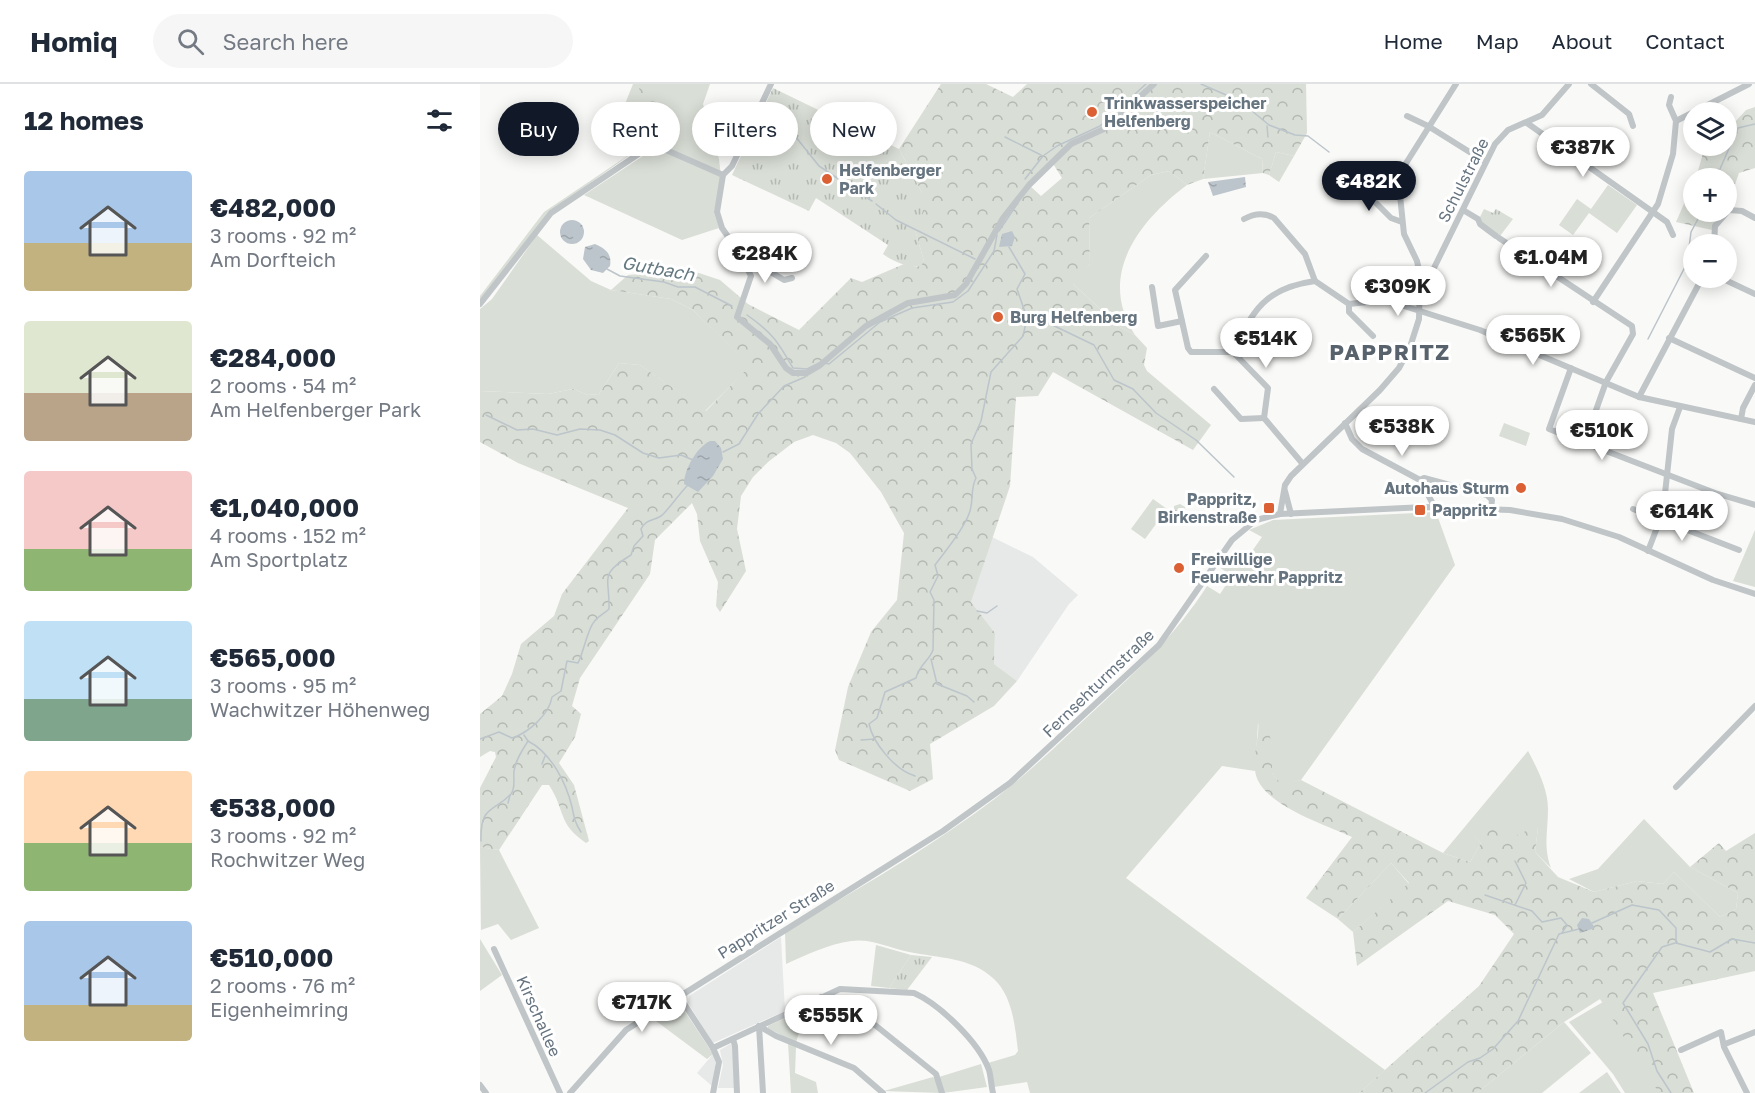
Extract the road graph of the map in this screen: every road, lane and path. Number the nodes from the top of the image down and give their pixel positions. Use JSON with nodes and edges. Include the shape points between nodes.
{"nodes":[{"id":1,"x":771,"y":84,"type":"edge"},
{"id":2,"x":1154,"y":84,"type":"edge"},
{"id":3,"x":1456,"y":84,"type":"edge"},
{"id":4,"x":1569,"y":84,"type":"edge"},
{"id":5,"x":1591,"y":84,"type":"edge"},
{"id":6,"x":1749,"y":84,"type":"edge"},
{"id":7,"x":1671,"y":97,"type":"dead end"},
{"id":8,"x":1407,"y":116,"type":"dead end"},
{"id":9,"x":1676,"y":121,"type":"junction"},
{"id":10,"x":1527,"y":123,"type":"junction"},
{"id":11,"x":1428,"y":126,"type":"junction"},
{"id":12,"x":1633,"y":126,"type":"dead end"},
{"id":13,"x":1484,"y":162,"type":"junction"},
{"id":14,"x":723,"y":176,"type":"junction"},
{"id":15,"x":1334,"y":186,"type":"dead end"},
{"id":16,"x":1463,"y":210,"type":"junction"},
{"id":17,"x":1653,"y":213,"type":"junction"},
{"id":18,"x":1755,"y":218,"type":"edge"},
{"id":19,"x":1244,"y":219,"type":"dead end"},
{"id":20,"x":1402,"y":222,"type":"junction"},
{"id":21,"x":1715,"y":234,"type":"edge"},
{"id":22,"x":1673,"y":235,"type":"dead end"},
{"id":23,"x":740,"y":254,"type":"junction"},
{"id":24,"x":1206,"y":256,"type":"dead end"},
{"id":25,"x":764,"y":269,"type":"junction"},
{"id":26,"x":1420,"y":275,"type":"junction"},
{"id":27,"x":751,"y":276,"type":"junction"},
{"id":28,"x":792,"y":278,"type":"dead end"},
{"id":29,"x":1315,"y":281,"type":"junction"},
{"id":30,"x":1737,"y":285,"type":"edge"},
{"id":31,"x":1152,"y":288,"type":"dead end"},
{"id":32,"x":1696,"y":288,"type":"edge"},
{"id":33,"x":1755,"y":294,"type":"edge"},
{"id":34,"x":1593,"y":302,"type":"junction"},
{"id":35,"x":480,"y":304,"type":"edge"},
{"id":36,"x":1349,"y":304,"type":"junction"},
{"id":37,"x":1419,"y":312,"type":"junction"},
{"id":38,"x":1182,"y":321,"type":"junction"},
{"id":39,"x":1373,"y":336,"type":"dead end"},
{"id":40,"x":1669,"y":338,"type":"junction"},
{"id":41,"x":1233,"y":352,"type":"junction"},
{"id":42,"x":1571,"y":368,"type":"junction"},
{"id":43,"x":1755,"y":378,"type":"edge"},
{"id":44,"x":1606,"y":382,"type":"junction"},
{"id":45,"x":1755,"y":385,"type":"edge"},
{"id":46,"x":1643,"y":387,"type":"junction"},
{"id":47,"x":1214,"y":389,"type":"dead end"},
{"id":48,"x":1626,"y":392,"type":"junction"},
{"id":49,"x":1639,"y":397,"type":"junction"},
{"id":50,"x":1680,"y":407,"type":"junction"},
{"id":51,"x":1264,"y":418,"type":"junction"},
{"id":52,"x":1741,"y":419,"type":"junction"},
{"id":53,"x":1755,"y":422,"type":"edge"},
{"id":54,"x":1345,"y":423,"type":"junction"},
{"id":55,"x":1585,"y":441,"type":"junction"},
{"id":56,"x":1302,"y":464,"type":"junction"},
{"id":57,"x":1665,"y":475,"type":"junction"},
{"id":58,"x":1420,"y":480,"type":"junction"},
{"id":59,"x":1284,"y":489,"type":"junction"},
{"id":60,"x":1755,"y":505,"type":"edge"},
{"id":61,"x":1434,"y":506,"type":"junction"},
{"id":62,"x":1491,"y":508,"type":"junction"},
{"id":63,"x":1633,"y":510,"type":"dead end"},
{"id":64,"x":1280,"y":514,"type":"junction"},
{"id":65,"x":1291,"y":514,"type":"junction"},
{"id":66,"x":1660,"y":520,"type":"junction"},
{"id":67,"x":1739,"y":550,"type":"dead end"},
{"id":68,"x":1648,"y":551,"type":"junction"},
{"id":69,"x":1755,"y":594,"type":"edge"},
{"id":70,"x":1755,"y":706,"type":"edge"},
{"id":71,"x":1010,"y":783,"type":"joint"},
{"id":72,"x":1676,"y":787,"type":"dead end"},
{"id":73,"x":494,"y":949,"type":"dead end"},
{"id":74,"x":679,"y":996,"type":"junction"},
{"id":75,"x":821,"y":997,"type":"junction"},
{"id":76,"x":759,"y":1026,"type":"junction"},
{"id":77,"x":1755,"y":1032,"type":"edge"},
{"id":78,"x":732,"y":1039,"type":"junction"},
{"id":79,"x":1725,"y":1044,"type":"junction"},
{"id":80,"x":713,"y":1048,"type":"junction"},
{"id":81,"x":1681,"y":1050,"type":"dead end"},
{"id":82,"x":480,"y":1085,"type":"edge"},
{"id":83,"x":486,"y":1093,"type":"edge"},
{"id":84,"x":560,"y":1093,"type":"edge"},
{"id":85,"x":570,"y":1093,"type":"edge"},
{"id":86,"x":713,"y":1093,"type":"edge"},
{"id":87,"x":737,"y":1093,"type":"edge"},
{"id":88,"x":763,"y":1093,"type":"edge"},
{"id":89,"x":883,"y":1093,"type":"edge"},
{"id":90,"x":942,"y":1093,"type":"edge"},
{"id":91,"x":993,"y":1093,"type":"edge"},
{"id":92,"x":1747,"y":1093,"type":"edge"}],
"edges":[{"from":1,"to":14,"type":"street","via":[[732,166]]},
{"from":2,"to":27,"type":"street","via":[[1106,128],[1071,144],[1029,185],[1003,218],[963,289],[946,298],[908,303],[866,326],[807,373],[786,368],[770,344],[737,317]]},
{"from":3,"to":11,"type":"street"},
{"from":4,"to":10,"type":"street","name":"Schulstraße","via":[[1552,106]]},
{"from":5,"to":12,"type":"street","via":[[1629,114]]},
{"from":6,"to":9,"type":"street"},
{"from":7,"to":9,"type":"street"},
{"from":8,"to":11,"type":"street"},
{"from":9,"to":17,"type":"street","via":[[1667,179]]},
{"from":10,"to":13,"type":"street","name":"Schulstraße","via":[[1504,134]]},
{"from":10,"to":17,"type":"street"},
{"from":11,"to":13,"type":"street"},
{"from":11,"to":20,"type":"street","via":[[1399,172]]},
{"from":13,"to":16,"type":"street","name":"Schulstraße"},
{"from":14,"to":23,"type":"street","via":[[717,212],[722,228]]},
{"from":14,"to":35,"type":"street","via":[[657,146],[646,149],[551,213]]},
{"from":15,"to":20,"type":"street","via":[[1364,191],[1394,220]]},
{"from":16,"to":26,"type":"street","name":"Schulstraße","via":[[1432,272]]},
{"from":16,"to":34,"type":"street"},
{"from":17,"to":22,"type":"street","via":[[1670,225]]},
{"from":17,"to":34,"type":"street"},
{"from":18,"to":21,"type":"street","via":[[1729,210],[1715,226]]},
{"from":19,"to":29,"type":"street","via":[[1268,214],[1274,218],[1305,254]]},
{"from":20,"to":26,"type":"street"},
{"from":23,"to":25,"type":"street"},
{"from":23,"to":27,"type":"street"},
{"from":24,"to":38,"type":"street","via":[[1176,287]]},
{"from":25,"to":27,"type":"street"},
{"from":25,"to":28,"type":"street","via":[[784,280]]},
{"from":26,"to":37,"type":"street"},
{"from":29,"to":36,"type":"street"},
{"from":29,"to":41,"type":"street","via":[[1268,297],[1248,321]]},
{"from":30,"to":33,"type":"street"},
{"from":31,"to":38,"type":"street","via":[[1158,326]]},
{"from":32,"to":40,"type":"street"},
{"from":34,"to":44,"type":"street","via":[[1632,326],[1633,334]]},
{"from":36,"to":37,"type":"street","via":[[1385,300]]},
{"from":36,"to":39,"type":"street","via":[[1349,312]]},
{"from":37,"to":42,"type":"street","via":[[1480,330]]},
{"from":37,"to":54,"type":"street","via":[[1410,347],[1399,368]]},
{"from":38,"to":41,"type":"street","via":[[1191,352]]},
{"from":40,"to":43,"type":"street"},
{"from":40,"to":46,"type":"street"},
{"from":41,"to":51,"type":"street","via":[[1268,388]]},
{"from":42,"to":44,"type":"street"},
{"from":42,"to":55,"type":"street","via":[[1550,429]]},
{"from":44,"to":48,"type":"street"},
{"from":44,"to":55,"type":"street"},
{"from":45,"to":52,"type":"street"},
{"from":46,"to":48,"type":"street"},
{"from":46,"to":49,"type":"street"},
{"from":47,"to":51,"type":"street","via":[[1241,419]]},
{"from":48,"to":49,"type":"street"},
{"from":49,"to":50,"type":"street"},
{"from":50,"to":52,"type":"street"},
{"from":50,"to":57,"type":"street","via":[[1672,429]]},
{"from":51,"to":56,"type":"street"},
{"from":52,"to":53,"type":"street"},
{"from":54,"to":56,"type":"street"},
{"from":54,"to":58,"type":"street","via":[[1362,449]]},
{"from":55,"to":57,"type":"street"},
{"from":56,"to":59,"type":"street"},
{"from":57,"to":60,"type":"street"},
{"from":57,"to":66,"type":"street"},
{"from":58,"to":61,"type":"street"},
{"from":58,"to":62,"type":"street","via":[[1487,495],[1492,500]]},
{"from":59,"to":64,"type":"street"},
{"from":59,"to":65,"type":"street"},
{"from":61,"to":62,"type":"street","name":"Fernsehturmstraße"},
{"from":61,"to":65,"type":"street","name":"Fernsehturmstraße"},
{"from":62,"to":68,"type":"street","name":"Fernsehturmstraße","via":[[1562,519],[1619,537]]},
{"from":63,"to":66,"type":"street"},
{"from":64,"to":65,"type":"street","name":"Fernsehturmstraße"},
{"from":64,"to":71,"type":"street","name":"Fernsehturmstraße","via":[[1256,520],[1241,531],[1159,645]]},
{"from":66,"to":67,"type":"street"},
{"from":66,"to":68,"type":"street"},
{"from":68,"to":69,"type":"street","name":"Fernsehturmstraße"},
{"from":70,"to":72,"type":"street"},
{"from":71,"to":74,"type":"street","name":"Pappritzer Straße","via":[[943,831]]},
{"from":73,"to":84,"type":"street","name":"Kirschallee"},
{"from":74,"to":80,"type":"street"},
{"from":74,"to":85,"type":"street","name":"Pappritzer Straße","via":[[621,1034]]},
{"from":75,"to":76,"type":"street"},
{"from":75,"to":90,"type":"street","via":[[827,1004],[875,1025],[936,1074]]},
{"from":75,"to":91,"type":"street","via":[[849,987],[914,993],[924,998],[965,1033],[986,1064]]},
{"from":76,"to":78,"type":"street"},
{"from":76,"to":88,"type":"street"},
{"from":76,"to":89,"type":"street","via":[[854,1068]]},
{"from":77,"to":79,"type":"street"},
{"from":78,"to":80,"type":"street"},
{"from":78,"to":87,"type":"street"},
{"from":79,"to":81,"type":"street","via":[[1721,1032]]},
{"from":79,"to":92,"type":"street"},
{"from":80,"to":86,"type":"street","via":[[719,1062]]},
{"from":82,"to":83,"type":"street"}]}
